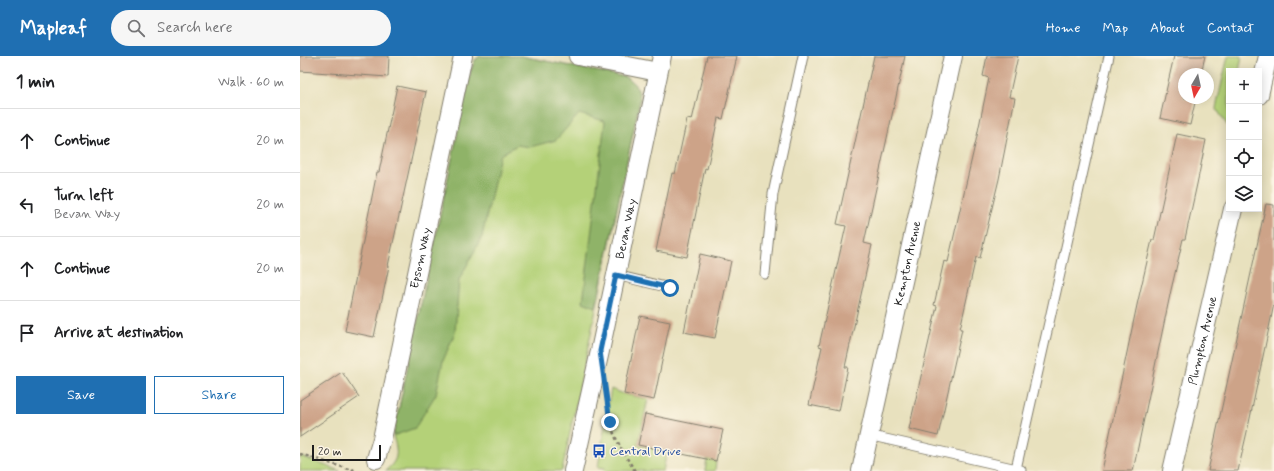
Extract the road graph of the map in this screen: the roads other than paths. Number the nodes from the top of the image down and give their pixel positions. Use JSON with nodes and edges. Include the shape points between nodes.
{"nodes":[{"id":1,"x":463,"y":56,"type":"edge"},
{"id":2,"x":578,"y":56,"type":"edge"},
{"id":3,"x":803,"y":56,"type":"edge"},
{"id":4,"x":953,"y":56,"type":"edge"},
{"id":5,"x":1109,"y":56,"type":"edge"},
{"id":6,"x":1270,"y":61,"type":"edge"},
{"id":7,"x":660,"y":64,"type":"edge"},
{"id":8,"x":1262,"y":86,"type":"edge"},
{"id":9,"x":1232,"y":212,"type":"edge"},
{"id":10,"x":765,"y":274,"type":"dead end"},
{"id":11,"x":616,"y":275,"type":"junction"},
{"id":12,"x":670,"y":288,"type":"dead end"},
{"id":13,"x":868,"y":435,"type":"junction"},
{"id":14,"x":376,"y":458,"type":"road end"},
{"id":15,"x":1019,"y":470,"type":"edge"},
{"id":16,"x":573,"y":471,"type":"edge"},
{"id":17,"x":861,"y":471,"type":"edge"},
{"id":18,"x":1172,"y":471,"type":"edge"}],
"edges":[{"from":1,"to":14,"type":"street","name":"Epsom Way"},
{"from":2,"to":7,"type":"street"},
{"from":3,"to":10,"type":"lane","via":[[773,194]]},
{"from":4,"to":13,"type":"street","name":"Kempton Avenue"},
{"from":5,"to":15,"type":"lane"},
{"from":6,"to":8,"type":"street"},
{"from":7,"to":11,"type":"street","name":"Bevan Way"},
{"from":9,"to":18,"type":"street","name":"Plumpton Avenue"},
{"from":11,"to":12,"type":"lane"},
{"from":11,"to":16,"type":"street","name":"Bevan Way"},
{"from":13,"to":15,"type":"lane"},
{"from":13,"to":17,"type":"street","name":"Kempton Avenue"}]}
